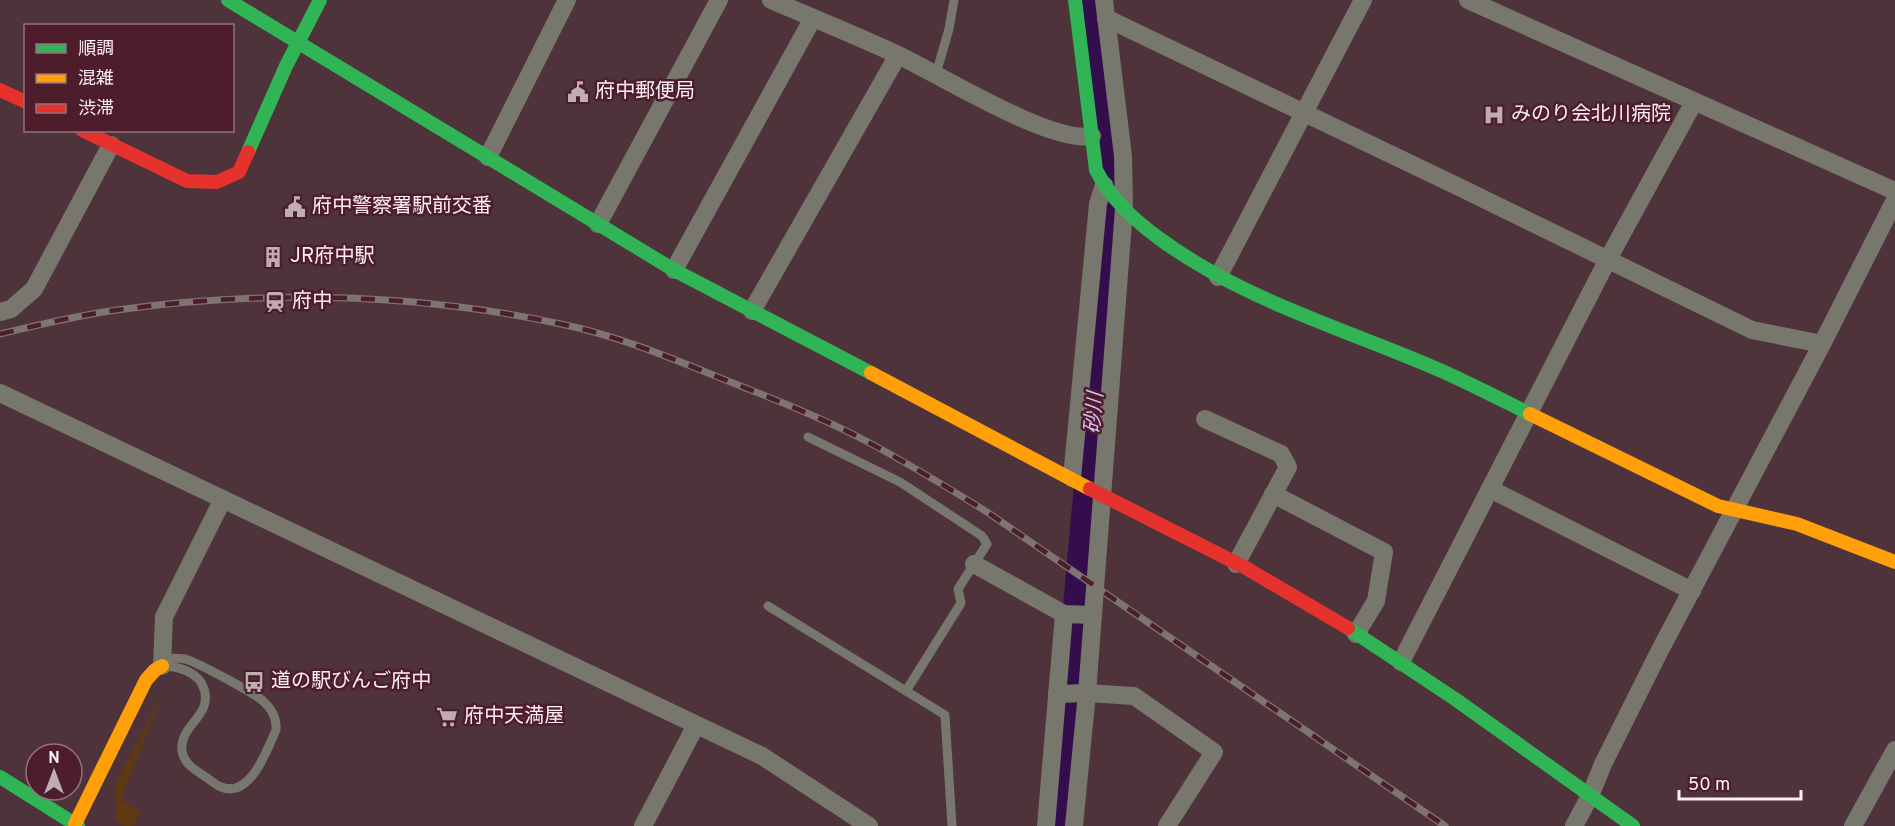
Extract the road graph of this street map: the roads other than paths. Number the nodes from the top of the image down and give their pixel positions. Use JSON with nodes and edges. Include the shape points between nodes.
{"nodes":[{"id":1,"x":228,"y":0,"type":"edge"},
{"id":2,"x":320,"y":0,"type":"edge"},
{"id":3,"x":567,"y":0,"type":"edge"},
{"id":4,"x":719,"y":0,"type":"edge"},
{"id":5,"x":773,"y":0,"type":"edge"},
{"id":6,"x":954,"y":0,"type":"edge"},
{"id":7,"x":1075,"y":0,"type":"edge"},
{"id":8,"x":1363,"y":0,"type":"edge"},
{"id":9,"x":1468,"y":0,"type":"edge"},
{"id":10,"x":1105,"y":9,"type":"edge"},
{"id":11,"x":813,"y":18,"type":"junction"},
{"id":12,"x":300,"y":42,"type":"junction"},
{"id":13,"x":898,"y":55,"type":"junction"},
{"id":14,"x":936,"y":74,"type":"junction"},
{"id":15,"x":0,"y":90,"type":"edge"},
{"id":16,"x":24,"y":101,"type":"edge"},
{"id":17,"x":1694,"y":102,"type":"junction"},
{"id":18,"x":1302,"y":112,"type":"junction"},
{"id":19,"x":86,"y":132,"type":"edge"},
{"id":20,"x":1092,"y":136,"type":"junction"},
{"id":21,"x":111,"y":145,"type":"junction"},
{"id":22,"x":488,"y":157,"type":"junction"},
{"id":23,"x":1104,"y":185,"type":"junction"},
{"id":24,"x":1895,"y":191,"type":"edge"},
{"id":25,"x":1895,"y":200,"type":"edge"},
{"id":26,"x":1124,"y":209,"type":"junction"},
{"id":27,"x":598,"y":224,"type":"junction"},
{"id":28,"x":1607,"y":261,"type":"junction"},
{"id":29,"x":674,"y":270,"type":"junction"},
{"id":30,"x":1218,"y":277,"type":"junction"},
{"id":31,"x":752,"y":311,"type":"junction"},
{"id":32,"x":0,"y":312,"type":"edge"},
{"id":33,"x":1822,"y":344,"type":"junction"},
{"id":34,"x":0,"y":393,"type":"edge"},
{"id":35,"x":1529,"y":414,"type":"junction"},
{"id":36,"x":1205,"y":419,"type":"dead end"},
{"id":37,"x":808,"y":437,"type":"dead end"},
{"id":38,"x":1072,"y":478,"type":"junction"},
{"id":39,"x":1490,"y":489,"type":"junction"},
{"id":40,"x":1273,"y":494,"type":"junction"},
{"id":41,"x":1103,"y":497,"type":"junction"},
{"id":42,"x":223,"y":499,"type":"junction"},
{"id":43,"x":1735,"y":509,"type":"junction"},
{"id":44,"x":1895,"y":562,"type":"edge"},
{"id":45,"x":974,"y":564,"type":"junction"},
{"id":46,"x":1236,"y":564,"type":"junction"},
{"id":47,"x":1692,"y":591,"type":"junction"},
{"id":48,"x":768,"y":606,"type":"dead end"},
{"id":49,"x":1064,"y":614,"type":"junction"},
{"id":50,"x":1093,"y":615,"type":"junction"},
{"id":51,"x":1356,"y":634,"type":"junction"},
{"id":52,"x":1401,"y":662,"type":"junction"},
{"id":53,"x":162,"y":666,"type":"junction"},
{"id":54,"x":906,"y":691,"type":"junction"},
{"id":55,"x":1088,"y":693,"type":"junction"},
{"id":56,"x":1057,"y":694,"type":"junction"},
{"id":57,"x":696,"y":725,"type":"junction"},
{"id":58,"x":1895,"y":750,"type":"edge"},
{"id":59,"x":0,"y":777,"type":"edge"},
{"id":60,"x":1590,"y":795,"type":"junction"},
{"id":61,"x":71,"y":824,"type":"edge"},
{"id":62,"x":643,"y":826,"type":"edge"},
{"id":63,"x":869,"y":826,"type":"edge"},
{"id":64,"x":952,"y":826,"type":"edge"},
{"id":65,"x":1046,"y":826,"type":"edge"},
{"id":66,"x":1074,"y":826,"type":"edge"},
{"id":67,"x":1167,"y":826,"type":"edge"},
{"id":68,"x":1574,"y":826,"type":"edge"},
{"id":69,"x":1633,"y":826,"type":"edge"},
{"id":70,"x":1853,"y":826,"type":"edge"}],
"edges":[{"from":1,"to":12,"type":"main road"},
{"from":2,"to":12,"type":"main road"},
{"from":3,"to":22,"type":"street"},
{"from":4,"to":27,"type":"street"},
{"from":5,"to":11,"type":"street"},
{"from":6,"to":14,"type":"lane"},
{"from":7,"to":20,"type":"main road"},
{"from":8,"to":18,"type":"street"},
{"from":9,"to":17,"type":"street"},
{"from":10,"to":18,"type":"street"},
{"from":10,"to":26,"type":"street","via":[[1123,156]]},
{"from":11,"to":13,"type":"street"},
{"from":11,"to":29,"type":"street"},
{"from":12,"to":21,"type":"main road","via":[[239,172],[217,182],[187,181]]},
{"from":12,"to":22,"type":"main road"},
{"from":13,"to":14,"type":"street"},
{"from":13,"to":31,"type":"street"},
{"from":14,"to":20,"type":"street","via":[[1030,122],[1081,138]]},
{"from":15,"to":16,"type":"main road"},
{"from":17,"to":24,"type":"street"},
{"from":17,"to":28,"type":"street"},
{"from":18,"to":28,"type":"street"},
{"from":18,"to":30,"type":"street"},
{"from":19,"to":21,"type":"main road"},
{"from":20,"to":23,"type":"main road","via":[[1096,170]]},
{"from":21,"to":32,"type":"street","via":[[34,289],[11,309]]},
{"from":22,"to":27,"type":"main road"},
{"from":23,"to":26,"type":"main road"},
{"from":23,"to":38,"type":"street","via":[[1098,204]]},
{"from":25,"to":33,"type":"street"},
{"from":26,"to":30,"type":"main road","via":[[1186,258]]},
{"from":26,"to":41,"type":"street"},
{"from":27,"to":29,"type":"main road"},
{"from":28,"to":33,"type":"street","via":[[1752,330]]},
{"from":28,"to":35,"type":"street"},
{"from":29,"to":31,"type":"main road"},
{"from":30,"to":35,"type":"main road","via":[[1322,324],[1444,372]]},
{"from":31,"to":38,"type":"main road"},
{"from":33,"to":43,"type":"street"},
{"from":34,"to":42,"type":"street"},
{"from":35,"to":39,"type":"street"},
{"from":35,"to":43,"type":"main road","via":[[1719,506]]},
{"from":36,"to":40,"type":"street","via":[[1281,454],[1288,467]]},
{"from":37,"to":45,"type":"lane","via":[[900,482],[982,536],[987,544]]},
{"from":38,"to":41,"type":"main road"},
{"from":39,"to":47,"type":"street"},
{"from":39,"to":52,"type":"street"},
{"from":40,"to":46,"type":"street"},
{"from":40,"to":51,"type":"street","via":[[1384,552],[1376,601]]},
{"from":41,"to":46,"type":"main road"},
{"from":41,"to":50,"type":"street"},
{"from":42,"to":53,"type":"street","via":[[164,617]]},
{"from":42,"to":57,"type":"street"},
{"from":43,"to":44,"type":"main road","via":[[1797,524]]},
{"from":43,"to":47,"type":"street"},
{"from":45,"to":49,"type":"street"},
{"from":45,"to":54,"type":"lane","via":[[958,589],[961,603]]},
{"from":46,"to":51,"type":"main road","via":[[1270,580]]},
{"from":47,"to":60,"type":"street"},
{"from":48,"to":54,"type":"lane"},
{"from":49,"to":50,"type":"street"},
{"from":49,"to":56,"type":"street"},
{"from":50,"to":55,"type":"street"},
{"from":51,"to":52,"type":"main road"},
{"from":52,"to":60,"type":"main road"},
{"from":53,"to":53,"type":"lane","via":[[174,658],[188,660],[261,699],[272,711],[276,730],[243,787],[222,788],[185,762],[183,736],[204,708],[204,689],[191,674],[174,666]]},
{"from":53,"to":61,"type":"main road","via":[[146,680]]},
{"from":54,"to":64,"type":"lane","via":[[945,715]]},
{"from":55,"to":56,"type":"street"},
{"from":55,"to":66,"type":"street"},
{"from":55,"to":67,"type":"street","via":[[1134,696],[1214,752]]},
{"from":56,"to":65,"type":"street"},
{"from":57,"to":62,"type":"street"},
{"from":57,"to":63,"type":"street","via":[[762,756]]},
{"from":58,"to":70,"type":"street"},
{"from":59,"to":61,"type":"main road"},
{"from":60,"to":68,"type":"street"},
{"from":60,"to":69,"type":"main road"}]}
